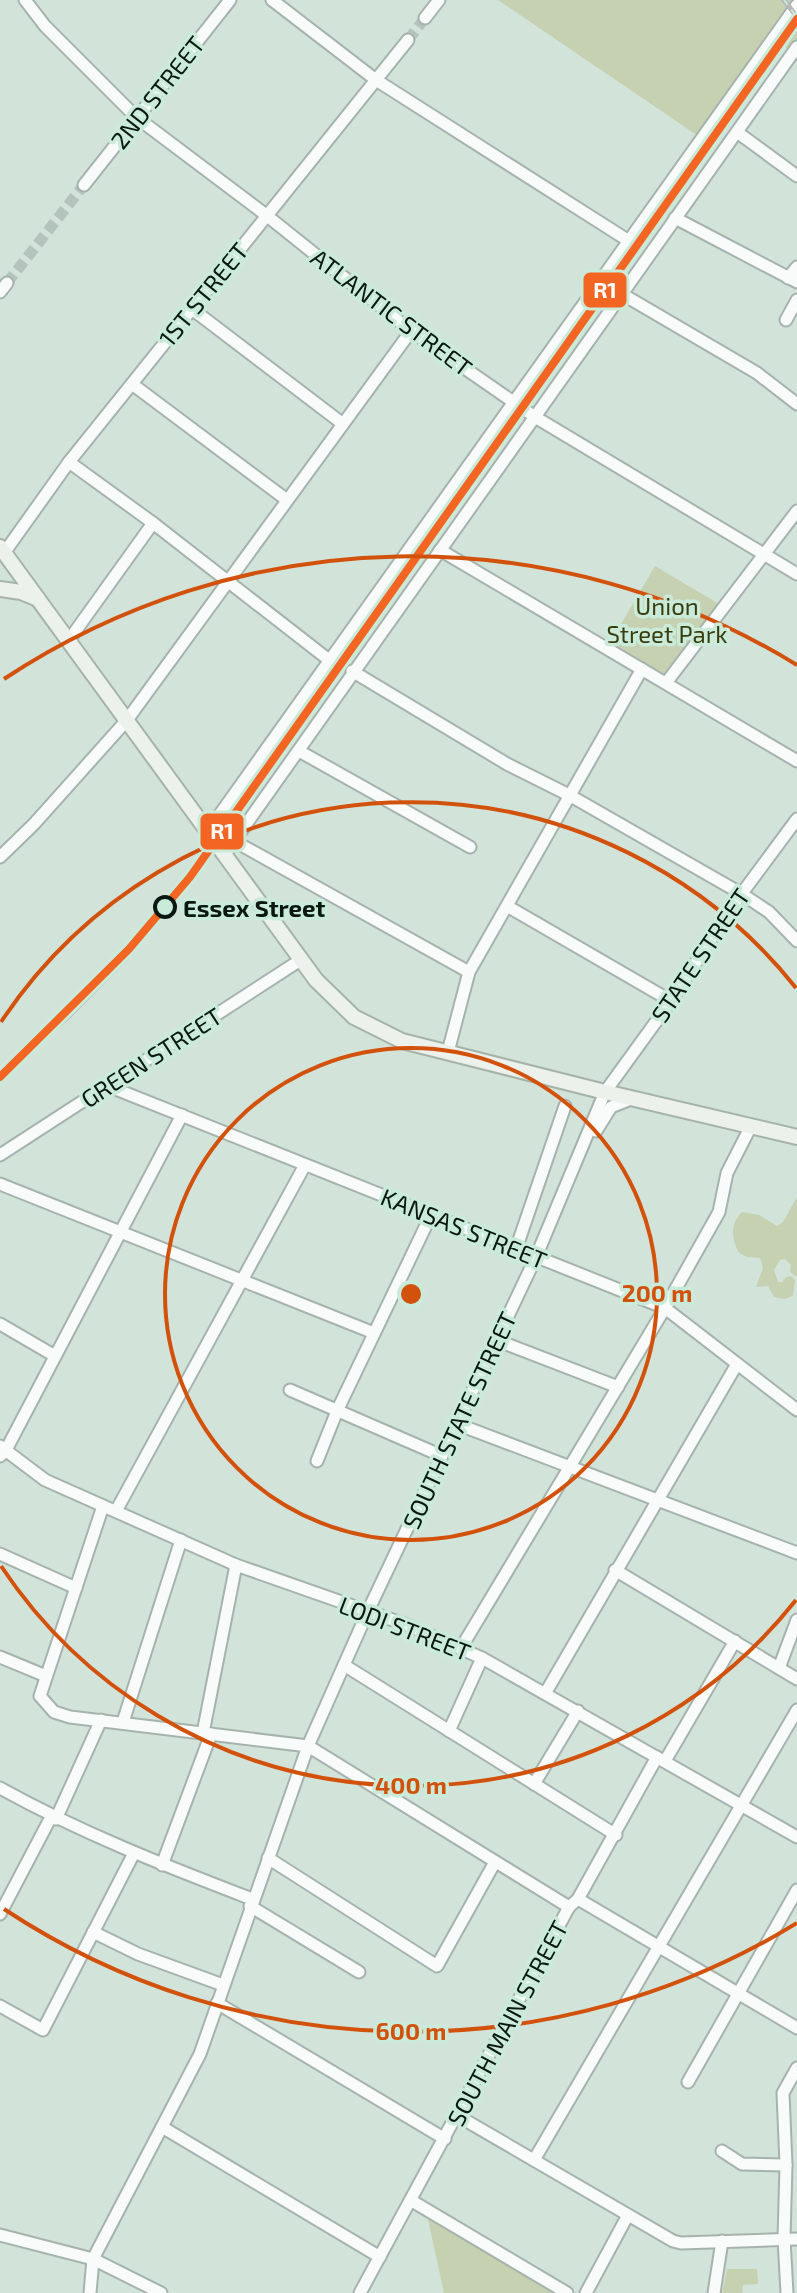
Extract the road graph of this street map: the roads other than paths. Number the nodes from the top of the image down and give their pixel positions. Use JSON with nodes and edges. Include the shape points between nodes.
{"nodes":[{"id":1,"x":25,"y":0,"type":"edge"},
{"id":2,"x":230,"y":0,"type":"edge"},
{"id":3,"x":272,"y":0,"type":"edge"},
{"id":4,"x":439,"y":0,"type":"edge"},
{"id":5,"x":797,"y":5,"type":"edge"},
{"id":6,"x":425,"y":18,"type":"tunnel mouth"},
{"id":7,"x":408,"y":40,"type":"tunnel mouth"},
{"id":8,"x":797,"y":47,"type":"edge"},
{"id":9,"x":376,"y":80,"type":"junction"},
{"id":10,"x":136,"y":117,"type":"junction"},
{"id":11,"x":737,"y":132,"type":"junction"},
{"id":12,"x":797,"y":176,"type":"edge"},
{"id":13,"x":84,"y":185,"type":"tunnel mouth"},
{"id":14,"x":266,"y":215,"type":"junction"},
{"id":15,"x":675,"y":218,"type":"junction"},
{"id":16,"x":629,"y":241,"type":"junction"},
{"id":17,"x":797,"y":267,"type":"edge"},
{"id":18,"x":793,"y":280,"type":"edge"},
{"id":19,"x":622,"y":294,"type":"junction"},
{"id":20,"x":797,"y":300,"type":"edge"},
{"id":21,"x":192,"y":309,"type":"junction"},
{"id":22,"x":786,"y":320,"type":"dead end"},
{"id":23,"x":411,"y":331,"type":"junction"},
{"id":24,"x":132,"y":384,"type":"junction"},
{"id":25,"x":512,"y":402,"type":"junction"},
{"id":26,"x":797,"y":404,"type":"edge"},
{"id":27,"x":535,"y":417,"type":"junction"},
{"id":28,"x":343,"y":424,"type":"junction"},
{"id":29,"x":69,"y":462,"type":"junction"},
{"id":30,"x":287,"y":500,"type":"junction"},
{"id":31,"x":797,"y":511,"type":"edge"},
{"id":32,"x":153,"y":523,"type":"junction"},
{"id":33,"x":440,"y":550,"type":"junction"},
{"id":34,"x":1,"y":553,"type":"edge"},
{"id":35,"x":764,"y":554,"type":"junction"},
{"id":36,"x":797,"y":574,"type":"edge"},
{"id":37,"x":228,"y":581,"type":"junction"},
{"id":38,"x":0,"y":589,"type":"edge"},
{"id":39,"x":39,"y":600,"type":"junction"},
{"id":40,"x":69,"y":640,"type":"junction"},
{"id":41,"x":329,"y":660,"type":"junction"},
{"id":42,"x":642,"y":669,"type":"junction"},
{"id":43,"x":352,"y":671,"type":"junction"},
{"id":44,"x":666,"y":683,"type":"junction"},
{"id":45,"x":127,"y":720,"type":"junction"},
{"id":46,"x":299,"y":751,"type":"junction"},
{"id":47,"x":797,"y":761,"type":"edge"},
{"id":48,"x":569,"y":795,"type":"junction"},
{"id":49,"x":797,"y":819,"type":"edge"},
{"id":50,"x":208,"y":831,"type":"junction"},
{"id":51,"x":229,"y":847,"type":"junction"},
{"id":52,"x":470,"y":847,"type":"dead end"},
{"id":53,"x":0,"y":857,"type":"edge"},
{"id":54,"x":742,"y":894,"type":"junction"},
{"id":55,"x":507,"y":906,"type":"junction"},
{"id":56,"x":797,"y":941,"type":"edge"},
{"id":57,"x":302,"y":959,"type":"junction"},
{"id":58,"x":469,"y":972,"type":"junction"},
{"id":59,"x":671,"y":1001,"type":"junction"},
{"id":60,"x":448,"y":1052,"type":"junction"},
{"id":61,"x":108,"y":1086,"type":"junction"},
{"id":62,"x":605,"y":1092,"type":"junction"},
{"id":63,"x":634,"y":1099,"type":"junction"},
{"id":64,"x":565,"y":1106,"type":"dead end"},
{"id":65,"x":182,"y":1115,"type":"junction"},
{"id":66,"x":751,"y":1126,"type":"junction"},
{"id":67,"x":797,"y":1137,"type":"edge"},
{"id":68,"x":584,"y":1143,"type":"junction"},
{"id":69,"x":797,"y":1147,"type":"edge"},
{"id":70,"x":0,"y":1155,"type":"edge"},
{"id":71,"x":305,"y":1165,"type":"junction"},
{"id":72,"x":0,"y":1184,"type":"edge"},
{"id":73,"x":431,"y":1215,"type":"junction"},
{"id":74,"x":120,"y":1232,"type":"junction"},
{"id":75,"x":516,"y":1249,"type":"junction"},
{"id":76,"x":536,"y":1257,"type":"junction"},
{"id":77,"x":242,"y":1281,"type":"junction"},
{"id":78,"x":665,"y":1308,"type":"junction"},
{"id":79,"x":0,"y":1324,"type":"edge"},
{"id":80,"x":374,"y":1333,"type":"junction"},
{"id":81,"x":496,"y":1340,"type":"junction"},
{"id":82,"x":55,"y":1356,"type":"junction"},
{"id":83,"x":737,"y":1364,"type":"junction"},
{"id":84,"x":618,"y":1387,"type":"junction"},
{"id":85,"x":290,"y":1390,"type":"dead end"},
{"id":86,"x":797,"y":1410,"type":"edge"},
{"id":87,"x":337,"y":1411,"type":"junction"},
{"id":88,"x":457,"y":1424,"type":"junction"},
{"id":89,"x":2,"y":1451,"type":"edge"},
{"id":90,"x":442,"y":1456,"type":"junction"},
{"id":91,"x":317,"y":1461,"type":"dead end"},
{"id":92,"x":570,"y":1467,"type":"junction"},
{"id":93,"x":657,"y":1500,"type":"junction"},
{"id":94,"x":103,"y":1506,"type":"junction"},
{"id":95,"x":116,"y":1511,"type":"junction"},
{"id":96,"x":181,"y":1540,"type":"junction"},
{"id":97,"x":797,"y":1553,"type":"edge"},
{"id":98,"x":0,"y":1554,"type":"edge"},
{"id":99,"x":236,"y":1565,"type":"junction"},
{"id":100,"x":615,"y":1570,"type":"junction"},
{"id":101,"x":76,"y":1588,"type":"junction"},
{"id":102,"x":368,"y":1611,"type":"junction"},
{"id":103,"x":797,"y":1620,"type":"edge"},
{"id":104,"x":735,"y":1641,"type":"junction"},
{"id":105,"x":461,"y":1648,"type":"junction"},
{"id":106,"x":0,"y":1657,"type":"edge"},
{"id":107,"x":482,"y":1658,"type":"junction"},
{"id":108,"x":344,"y":1665,"type":"junction"},
{"id":109,"x":779,"y":1668,"type":"junction"},
{"id":110,"x":46,"y":1676,"type":"junction"},
{"id":111,"x":797,"y":1679,"type":"edge"},
{"id":112,"x":546,"y":1692,"type":"junction"},
{"id":113,"x":797,"y":1710,"type":"edge"},
{"id":114,"x":578,"y":1711,"type":"junction"},
{"id":115,"x":101,"y":1720,"type":"junction"},
{"id":116,"x":123,"y":1722,"type":"junction"},
{"id":117,"x":449,"y":1731,"type":"junction"},
{"id":118,"x":207,"y":1733,"type":"junction"},
{"id":119,"x":308,"y":1746,"type":"junction"},
{"id":120,"x":661,"y":1759,"type":"junction"},
{"id":121,"x":534,"y":1784,"type":"junction"},
{"id":122,"x":0,"y":1788,"type":"edge"},
{"id":123,"x":742,"y":1805,"type":"junction"},
{"id":124,"x":53,"y":1818,"type":"junction"},
{"id":125,"x":616,"y":1835,"type":"junction"},
{"id":126,"x":797,"y":1837,"type":"edge"},
{"id":127,"x":134,"y":1853,"type":"junction"},
{"id":128,"x":268,"y":1858,"type":"junction"},
{"id":129,"x":495,"y":1862,"type":"junction"},
{"id":130,"x":162,"y":1865,"type":"junction"},
{"id":131,"x":797,"y":1890,"type":"edge"},
{"id":132,"x":251,"y":1903,"type":"junction"},
{"id":133,"x":573,"y":1903,"type":"junction"},
{"id":134,"x":0,"y":1914,"type":"edge"},
{"id":135,"x":93,"y":1932,"type":"junction"},
{"id":136,"x":657,"y":1946,"type":"junction"},
{"id":137,"x":359,"y":1972,"type":"dead end"},
{"id":138,"x":223,"y":1985,"type":"junction"},
{"id":139,"x":738,"y":1995,"type":"junction"},
{"id":140,"x":217,"y":2003,"type":"junction"},
{"id":141,"x":0,"y":2006,"type":"edge"},
{"id":142,"x":797,"y":2028,"type":"edge"},
{"id":143,"x":797,"y":2068,"type":"edge"},
{"id":144,"x":688,"y":2082,"type":"dead end"},
{"id":145,"x":458,"y":2116,"type":"junction"},
{"id":146,"x":162,"y":2127,"type":"junction"},
{"id":147,"x":445,"y":2139,"type":"junction"},
{"id":148,"x":722,"y":2151,"type":"dead end"},
{"id":149,"x":534,"y":2160,"type":"junction"},
{"id":150,"x":786,"y":2165,"type":"junction"},
{"id":151,"x":412,"y":2201,"type":"junction"},
{"id":152,"x":628,"y":2215,"type":"junction"},
{"id":153,"x":0,"y":2235,"type":"edge"},
{"id":154,"x":784,"y":2239,"type":"junction"},
{"id":155,"x":797,"y":2239,"type":"edge"},
{"id":156,"x":722,"y":2241,"type":"junction"},
{"id":157,"x":380,"y":2257,"type":"junction"},
{"id":158,"x":93,"y":2259,"type":"junction"},
{"id":159,"x":90,"y":2293,"type":"edge"},
{"id":160,"x":161,"y":2293,"type":"edge"},
{"id":161,"x":360,"y":2293,"type":"edge"},
{"id":162,"x":567,"y":2293,"type":"edge"},
{"id":163,"x":586,"y":2293,"type":"edge"},
{"id":164,"x":714,"y":2293,"type":"edge"},
{"id":165,"x":787,"y":2293,"type":"edge"}],
"edges":[{"from":1,"to":10,"type":"street","name":"ATLANTIC STREET"},
{"from":2,"to":10,"type":"street","name":"2ND STREET"},
{"from":3,"to":9,"type":"street"},
{"from":4,"to":6,"type":"street"},
{"from":5,"to":16,"type":"street"},
{"from":7,"to":9,"type":"street","name":"1ST STREET"},
{"from":8,"to":11,"type":"street"},
{"from":9,"to":14,"type":"street","name":"1ST STREET"},
{"from":9,"to":16,"type":"street"},
{"from":10,"to":13,"type":"street","name":"2ND STREET"},
{"from":10,"to":14,"type":"street","name":"ATLANTIC STREET"},
{"from":11,"to":12,"type":"street"},
{"from":11,"to":15,"type":"street"},
{"from":14,"to":21,"type":"street","name":"1ST STREET"},
{"from":14,"to":23,"type":"street","name":"ATLANTIC STREET"},
{"from":15,"to":18,"type":"street"},
{"from":15,"to":19,"type":"street"},
{"from":16,"to":25,"type":"street"},
{"from":17,"to":18,"type":"street"},
{"from":19,"to":26,"type":"street","via":[[757,373]]},
{"from":19,"to":27,"type":"street"},
{"from":20,"to":22,"type":"street"},
{"from":21,"to":24,"type":"street","name":"1ST STREET"},
{"from":21,"to":28,"type":"street"},
{"from":23,"to":25,"type":"street","name":"ATLANTIC STREET"},
{"from":23,"to":28,"type":"street"},
{"from":24,"to":29,"type":"street","name":"1ST STREET"},
{"from":24,"to":30,"type":"street"},
{"from":25,"to":27,"type":"street","name":"ATLANTIC STREET"},
{"from":25,"to":41,"type":"street"},
{"from":27,"to":33,"type":"street"},
{"from":27,"to":35,"type":"street","name":"ATLANTIC STREET"},
{"from":28,"to":30,"type":"street"},
{"from":29,"to":32,"type":"street"},
{"from":29,"to":34,"type":"street","name":"1ST STREET"},
{"from":30,"to":37,"type":"street"},
{"from":31,"to":35,"type":"street"},
{"from":32,"to":37,"type":"street"},
{"from":32,"to":40,"type":"street"},
{"from":33,"to":42,"type":"street"},
{"from":33,"to":43,"type":"street"},
{"from":34,"to":39,"type":"main road"},
{"from":35,"to":36,"type":"street","name":"ATLANTIC STREET"},
{"from":35,"to":44,"type":"street"},
{"from":37,"to":41,"type":"street"},
{"from":37,"to":45,"type":"street"},
{"from":38,"to":39,"type":"main road"},
{"from":39,"to":40,"type":"main road"},
{"from":40,"to":45,"type":"main road"},
{"from":41,"to":50,"type":"street"},
{"from":42,"to":44,"type":"street"},
{"from":42,"to":48,"type":"street"},
{"from":43,"to":46,"type":"street"},
{"from":43,"to":48,"type":"street"},
{"from":44,"to":47,"type":"street"},
{"from":45,"to":50,"type":"main road"},
{"from":45,"to":53,"type":"street"},
{"from":46,"to":51,"type":"street"},
{"from":46,"to":52,"type":"street"},
{"from":48,"to":54,"type":"street"},
{"from":48,"to":55,"type":"street"},
{"from":49,"to":54,"type":"street","name":"STATE STREET"},
{"from":50,"to":51,"type":"main road"},
{"from":51,"to":57,"type":"main road"},
{"from":51,"to":58,"type":"street"},
{"from":54,"to":56,"type":"street"},
{"from":54,"to":59,"type":"street","name":"STATE STREET"},
{"from":55,"to":58,"type":"street"},
{"from":55,"to":59,"type":"street"},
{"from":57,"to":60,"type":"main road","via":[[328,994],[354,1017],[385,1035]]},
{"from":57,"to":61,"type":"street","name":"GREEN STREET"},
{"from":58,"to":60,"type":"street"},
{"from":59,"to":62,"type":"street","name":"STATE STREET"},
{"from":60,"to":62,"type":"main road"},
{"from":61,"to":65,"type":"street","name":"KANSAS STREET"},
{"from":61,"to":70,"type":"street","name":"GREEN STREET"},
{"from":62,"to":63,"type":"main road"},
{"from":62,"to":68,"type":"street","name":"SOUTH STATE STREET"},
{"from":63,"to":66,"type":"main road"},
{"from":63,"to":68,"type":"street","via":[[611,1107]]},
{"from":64,"to":75,"type":"street"},
{"from":65,"to":71,"type":"street","name":"KANSAS STREET"},
{"from":65,"to":74,"type":"street"},
{"from":66,"to":67,"type":"main road"},
{"from":66,"to":69,"type":"main road"},
{"from":66,"to":78,"type":"street","via":[[727,1173],[719,1212]]},
{"from":68,"to":76,"type":"street","name":"SOUTH STATE STREET"},
{"from":71,"to":73,"type":"street","name":"KANSAS STREET"},
{"from":71,"to":77,"type":"street"},
{"from":72,"to":74,"type":"street"},
{"from":73,"to":75,"type":"street","name":"KANSAS STREET"},
{"from":73,"to":80,"type":"street"},
{"from":74,"to":77,"type":"street"},
{"from":74,"to":82,"type":"street"},
{"from":75,"to":76,"type":"street","name":"KANSAS STREET"},
{"from":76,"to":78,"type":"street","name":"KANSAS STREET"},
{"from":76,"to":81,"type":"street","name":"SOUTH STATE STREET"},
{"from":77,"to":80,"type":"street"},
{"from":77,"to":95,"type":"street"},
{"from":78,"to":83,"type":"street","name":"KANSAS STREET"},
{"from":78,"to":84,"type":"street"},
{"from":79,"to":82,"type":"street"},
{"from":80,"to":87,"type":"street"},
{"from":81,"to":84,"type":"street"},
{"from":81,"to":88,"type":"street","name":"SOUTH STATE STREET"},
{"from":82,"to":89,"type":"street"},
{"from":83,"to":86,"type":"street","name":"KANSAS STREET"},
{"from":83,"to":93,"type":"street"},
{"from":84,"to":92,"type":"street"},
{"from":85,"to":87,"type":"street"},
{"from":87,"to":90,"type":"street"},
{"from":87,"to":91,"type":"street"},
{"from":88,"to":90,"type":"street","name":"SOUTH STATE STREET"},
{"from":88,"to":92,"type":"street"},
{"from":89,"to":94,"type":"street","name":"LODI STREET","via":[[45,1480]]},
{"from":90,"to":102,"type":"street","name":"SOUTH STATE STREET"},
{"from":92,"to":93,"type":"street"},
{"from":92,"to":105,"type":"street"},
{"from":93,"to":97,"type":"street"},
{"from":93,"to":100,"type":"street"},
{"from":94,"to":95,"type":"street","name":"LODI STREET"},
{"from":94,"to":101,"type":"street"},
{"from":95,"to":96,"type":"street","name":"LODI STREET"},
{"from":96,"to":99,"type":"street","name":"LODI STREET"},
{"from":96,"to":116,"type":"street"},
{"from":98,"to":101,"type":"street"},
{"from":99,"to":102,"type":"street","name":"LODI STREET"},
{"from":99,"to":118,"type":"street"},
{"from":100,"to":104,"type":"street"},
{"from":100,"to":112,"type":"street"},
{"from":101,"to":110,"type":"street"},
{"from":102,"to":105,"type":"street","name":"LODI STREET"},
{"from":102,"to":108,"type":"street","name":"SOUTH STATE STREET"},
{"from":103,"to":109,"type":"street"},
{"from":104,"to":109,"type":"street"},
{"from":104,"to":120,"type":"street","name":"SOUTH MAIN STREET"},
{"from":105,"to":107,"type":"street","name":"LODI STREET"},
{"from":106,"to":110,"type":"street"},
{"from":107,"to":112,"type":"street","name":"LODI STREET"},
{"from":107,"to":117,"type":"street"},
{"from":108,"to":117,"type":"street"},
{"from":108,"to":119,"type":"street","name":"SOUTH STATE STREET"},
{"from":109,"to":111,"type":"street"},
{"from":110,"to":115,"type":"street","via":[[40,1696],[48,1707],[62,1715]]},
{"from":112,"to":114,"type":"street","name":"LODI STREET"},
{"from":113,"to":123,"type":"street"},
{"from":114,"to":120,"type":"street","name":"LODI STREET"},
{"from":114,"to":121,"type":"street"},
{"from":115,"to":116,"type":"street"},
{"from":115,"to":124,"type":"street"},
{"from":116,"to":118,"type":"street"},
{"from":117,"to":121,"type":"street"},
{"from":118,"to":119,"type":"street"},
{"from":118,"to":130,"type":"street"},
{"from":119,"to":128,"type":"street","name":"SOUTH STATE STREET"},
{"from":119,"to":129,"type":"street"},
{"from":120,"to":123,"type":"street","name":"LODI STREET"},
{"from":120,"to":125,"type":"street","name":"SOUTH MAIN STREET"},
{"from":121,"to":125,"type":"street"},
{"from":122,"to":124,"type":"street"},
{"from":123,"to":126,"type":"street","name":"LODI STREET"},
{"from":123,"to":136,"type":"street"},
{"from":124,"to":127,"type":"street"},
{"from":124,"to":134,"type":"street"},
{"from":125,"to":133,"type":"street","name":"SOUTH MAIN STREET"},
{"from":127,"to":130,"type":"street"},
{"from":127,"to":135,"type":"street"},
{"from":128,"to":129,"type":"street","via":[[437,1966]]},
{"from":128,"to":132,"type":"street","name":"SOUTH STATE STREET"},
{"from":129,"to":133,"type":"street"},
{"from":130,"to":132,"type":"street"},
{"from":131,"to":139,"type":"street"},
{"from":132,"to":137,"type":"street"},
{"from":132,"to":138,"type":"street","name":"SOUTH STATE STREET"},
{"from":133,"to":136,"type":"street"},
{"from":133,"to":145,"type":"street","name":"SOUTH MAIN STREET"},
{"from":135,"to":138,"type":"street"},
{"from":135,"to":141,"type":"street","via":[[42,2030]]},
{"from":136,"to":139,"type":"street"},
{"from":136,"to":149,"type":"street"},
{"from":138,"to":140,"type":"street","name":"SOUTH STATE STREET"},
{"from":139,"to":142,"type":"street"},
{"from":139,"to":144,"type":"street"},
{"from":140,"to":146,"type":"street","name":"SOUTH STATE STREET","via":[[200,2054]]},
{"from":140,"to":147,"type":"street"},
{"from":143,"to":150,"type":"street","via":[[783,2093]]},
{"from":145,"to":147,"type":"street","name":"SOUTH MAIN STREET"},
{"from":145,"to":149,"type":"street"},
{"from":146,"to":157,"type":"street"},
{"from":146,"to":158,"type":"street","name":"SOUTH STATE STREET"},
{"from":147,"to":151,"type":"street","name":"SOUTH MAIN STREET"},
{"from":148,"to":150,"type":"street","via":[[742,2164]]},
{"from":149,"to":152,"type":"street"},
{"from":150,"to":154,"type":"street"},
{"from":151,"to":157,"type":"street","name":"SOUTH MAIN STREET"},
{"from":151,"to":162,"type":"street"},
{"from":152,"to":156,"type":"street","via":[[673,2241]]},
{"from":152,"to":163,"type":"street"},
{"from":153,"to":158,"type":"street"},
{"from":154,"to":155,"type":"street"},
{"from":154,"to":156,"type":"street"},
{"from":154,"to":165,"type":"street"},
{"from":156,"to":164,"type":"street"},
{"from":157,"to":161,"type":"street","name":"SOUTH MAIN STREET"},
{"from":158,"to":159,"type":"street"},
{"from":158,"to":160,"type":"street"}]}
